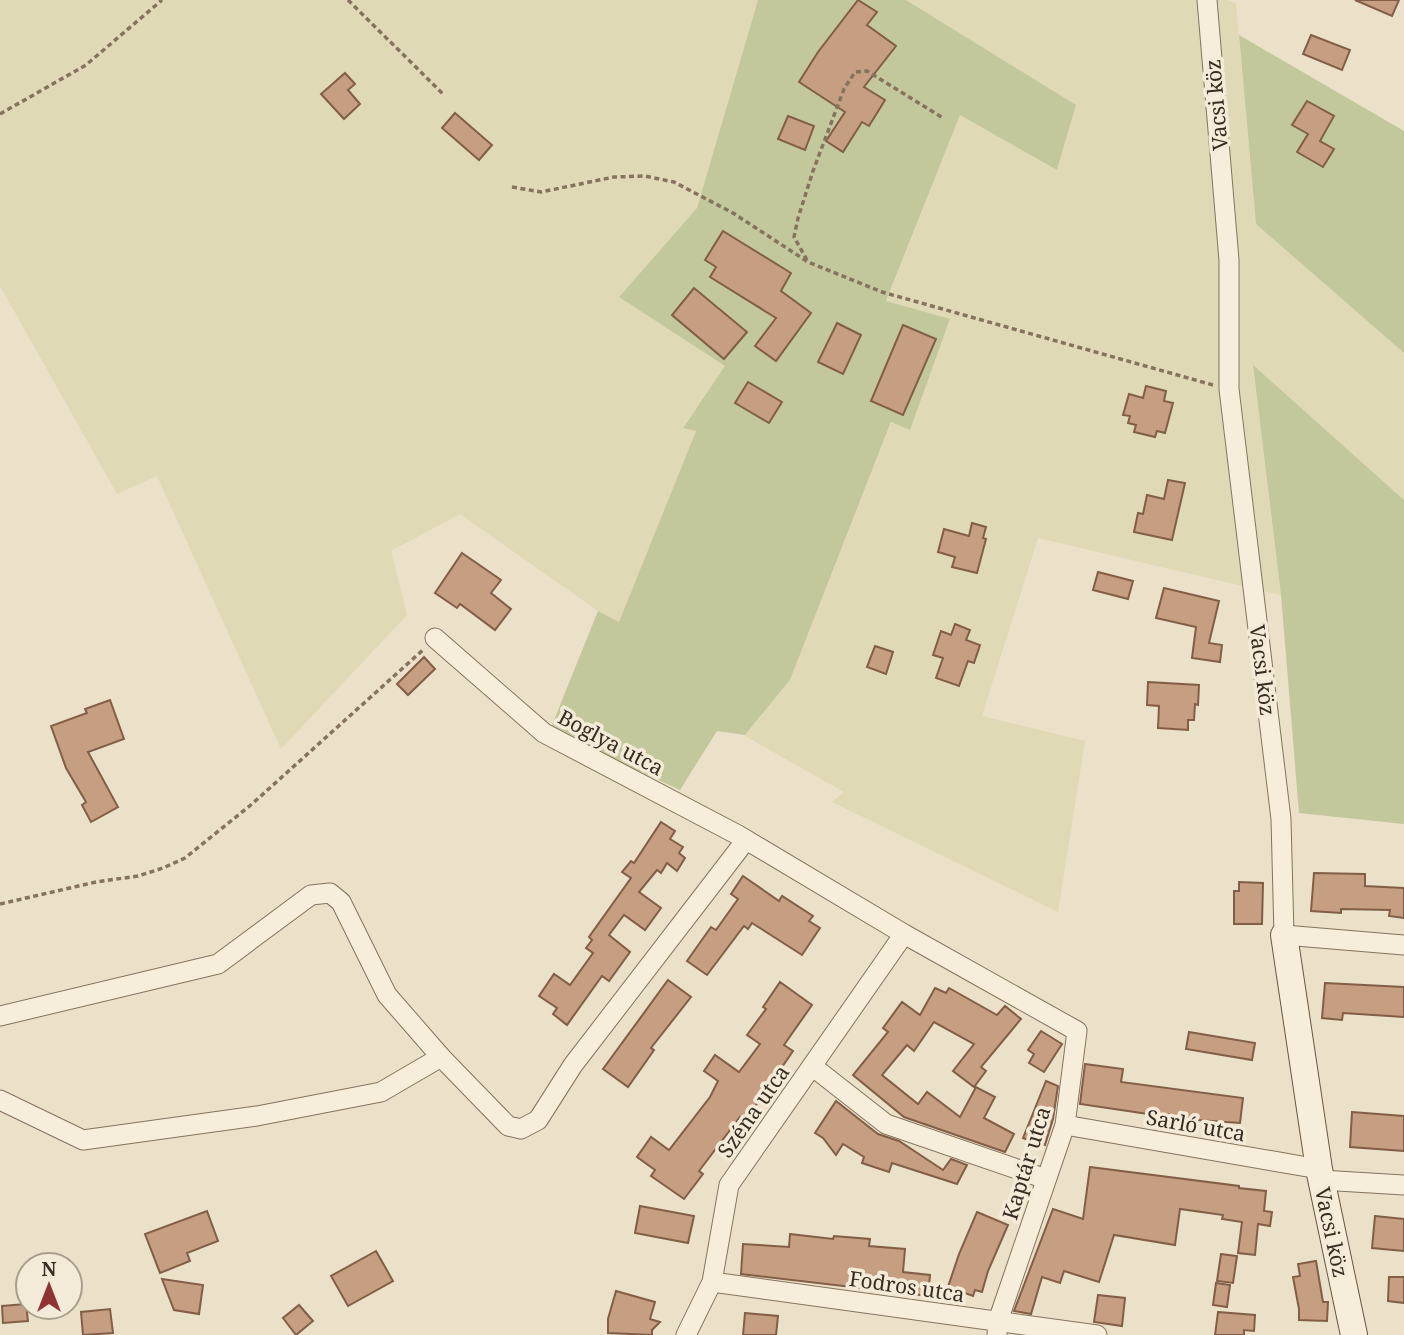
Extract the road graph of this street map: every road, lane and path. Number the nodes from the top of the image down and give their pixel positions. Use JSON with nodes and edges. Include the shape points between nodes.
{"nodes":[{"id":1,"x":162,"y":0,"type":"edge"},
{"id":2,"x":348,"y":0,"type":"edge"},
{"id":3,"x":1207,"y":0,"type":"edge"},
{"id":4,"x":444,"y":95,"type":"dead end"},
{"id":5,"x":0,"y":114,"type":"edge"},
{"id":6,"x":943,"y":118,"type":"dead end"},
{"id":7,"x":512,"y":187,"type":"dead end"},
{"id":8,"x":808,"y":262,"type":"junction"},
{"id":9,"x":1229,"y":389,"type":"junction"},
{"id":10,"x":436,"y":638,"type":"joint"},
{"id":11,"x":746,"y":840,"type":"junction"},
{"id":12,"x":0,"y":904,"type":"edge"},
{"id":13,"x":904,"y":933,"type":"junction"},
{"id":14,"x":1284,"y":935,"type":"junction"},
{"id":15,"x":1404,"y":945,"type":"edge"},
{"id":16,"x":0,"y":1016,"type":"edge"},
{"id":17,"x":441,"y":1057,"type":"junction"},
{"id":18,"x":812,"y":1066,"type":"junction"},
{"id":19,"x":0,"y":1100,"type":"edge"},
{"id":20,"x":1065,"y":1125,"type":"junction"},
{"id":21,"x":1320,"y":1174,"type":"junction"},
{"id":22,"x":1046,"y":1179,"type":"junction"},
{"id":23,"x":1404,"y":1185,"type":"edge"},
{"id":24,"x":712,"y":1282,"type":"junction"},
{"id":25,"x":998,"y":1328,"type":"edge"},
{"id":26,"x":685,"y":1335,"type":"edge"},
{"id":27,"x":1097,"y":1335,"type":"edge"},
{"id":28,"x":1354,"y":1335,"type":"edge"}],
"edges":[{"from":1,"to":5,"type":"path","via":[[86,65]]},
{"from":2,"to":4,"type":"path"},
{"from":3,"to":9,"type":"street","name":"Vacsi köz","via":[[1230,260]]},
{"from":6,"to":8,"type":"path","via":[[867,71],[855,72],[844,89],[798,218],[794,237]]},
{"from":7,"to":8,"type":"path","via":[[541,192],[614,177],[645,176],[674,182]]},
{"from":8,"to":9,"type":"path","via":[[882,292]]},
{"from":9,"to":14,"type":"street","name":"Vacsi köz","via":[[1281,819]]},
{"from":10,"to":11,"type":"street","name":"Boglya utca","via":[[544,733]]},
{"from":10,"to":12,"type":"path","via":[[252,804],[185,858],[138,876]]},
{"from":11,"to":13,"type":"street","name":"Boglya utca"},
{"from":11,"to":17,"type":"street","via":[[573,1065],[538,1120],[522,1129],[508,1126]]},
{"from":13,"to":18,"type":"street","name":"Széna utca"},
{"from":13,"to":20,"type":"street","name":"Kaptár utca","via":[[1077,1031]]},
{"from":14,"to":15,"type":"street"},
{"from":14,"to":21,"type":"street","name":"Vacsi köz"},
{"from":16,"to":17,"type":"street","via":[[218,964],[311,895],[330,894],[341,902],[387,995]]},
{"from":17,"to":19,"type":"street","via":[[382,1092],[257,1116],[83,1140]]},
{"from":18,"to":22,"type":"street","via":[[886,1124]]},
{"from":18,"to":24,"type":"street","name":"Széna utca","via":[[729,1185]]},
{"from":20,"to":21,"type":"street","name":"Sarló utca"},
{"from":20,"to":22,"type":"street","name":"Kaptár utca"},
{"from":21,"to":23,"type":"street","name":"Sarló utca"},
{"from":21,"to":28,"type":"street","name":"Vacsi köz"},
{"from":22,"to":25,"type":"street","name":"Kaptár utca"},
{"from":24,"to":25,"type":"street","name":"Fodros utca"},
{"from":24,"to":26,"type":"street","name":"Széna utca"},
{"from":25,"to":27,"type":"street","name":"Fodros utca"}]}
